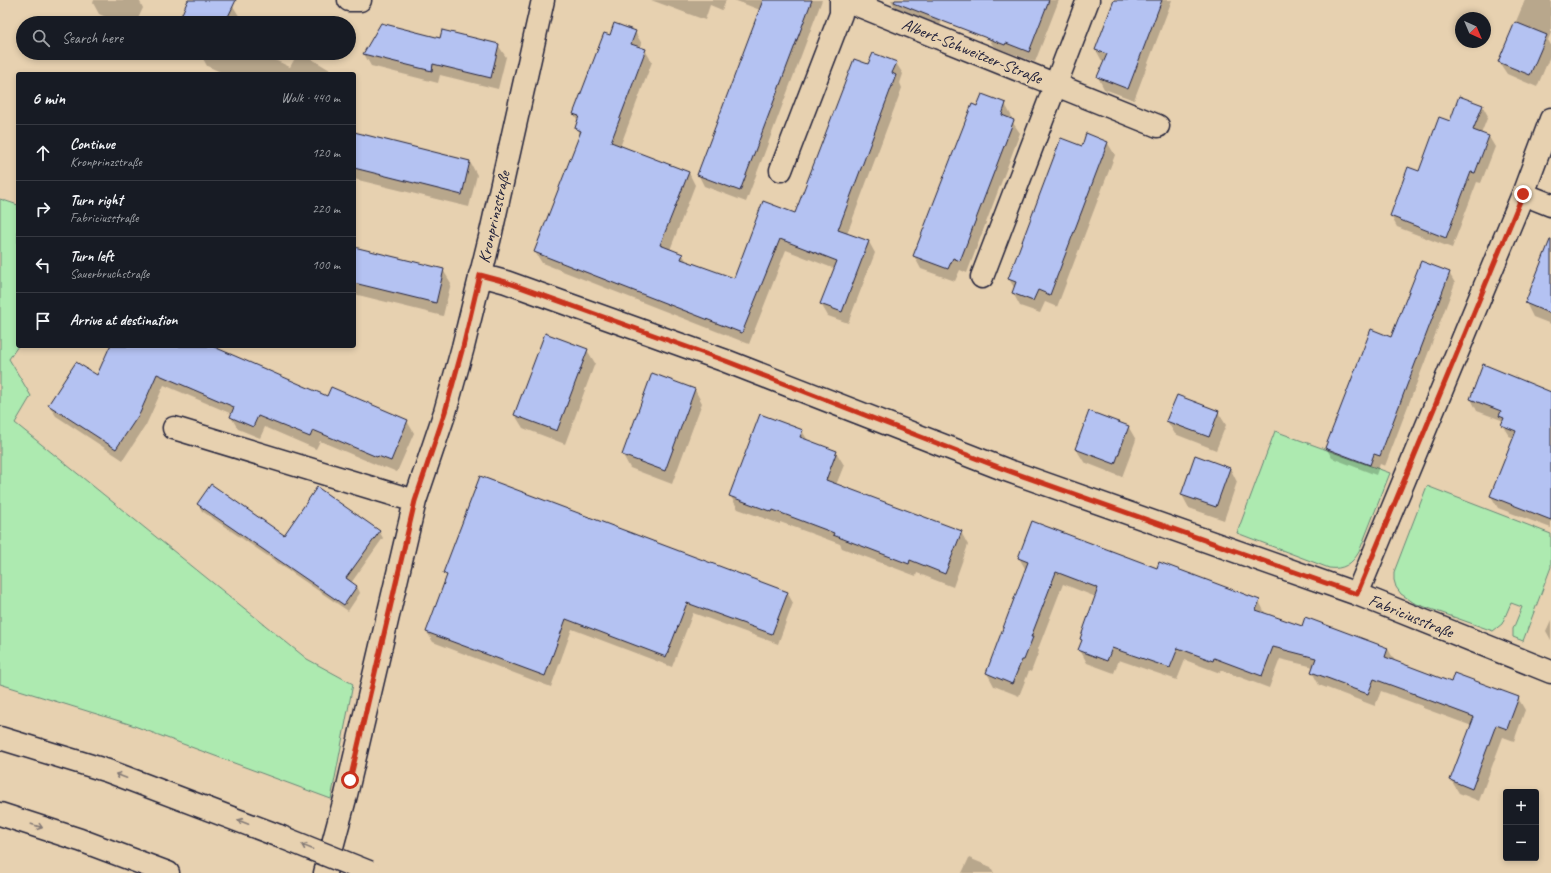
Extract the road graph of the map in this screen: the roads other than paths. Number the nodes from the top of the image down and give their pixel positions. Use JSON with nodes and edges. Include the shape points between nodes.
{"nodes":[{"id":1,"x":349,"y":0,"type":"edge"},
{"id":2,"x":360,"y":0,"type":"edge"},
{"id":3,"x":543,"y":0,"type":"edge"},
{"id":4,"x":841,"y":0,"type":"edge"},
{"id":5,"x":845,"y":0,"type":"edge"},
{"id":6,"x":1088,"y":0,"type":"edge"},
{"id":7,"x":1055,"y":85,"type":"junction"},
{"id":8,"x":1551,"y":120,"type":"edge"},
{"id":9,"x":1158,"y":126,"type":"dead end"},
{"id":10,"x":780,"y":170,"type":"dead end"},
{"id":11,"x":1523,"y":194,"type":"junction"},
{"id":12,"x":1551,"y":205,"type":"edge"},
{"id":13,"x":480,"y":275,"type":"junction"},
{"id":14,"x":982,"y":277,"type":"dead end"},
{"id":15,"x":174,"y":428,"type":"dead end"},
{"id":16,"x":415,"y":501,"type":"junction"},
{"id":17,"x":1357,"y":594,"type":"junction"},
{"id":18,"x":1551,"y":672,"type":"edge"},
{"id":19,"x":0,"y":738,"type":"edge"},
{"id":20,"x":0,"y":814,"type":"edge"},
{"id":21,"x":168,"y":873,"type":"edge"},
{"id":22,"x":325,"y":873,"type":"edge"},
{"id":23,"x":370,"y":873,"type":"edge"}],
"edges":[{"from":1,"to":2,"type":"main road"},
{"from":3,"to":13,"type":"main road","name":"Kronprinzstraße"},
{"from":4,"to":10,"type":"main road","via":[[841,14]]},
{"from":5,"to":7,"type":"main road","name":"Albert-Schweitzer-Straße"},
{"from":6,"to":7,"type":"main road","name":"Albert-Schweitzer-Straße"},
{"from":7,"to":9,"type":"main road","name":"Albert-Schweitzer-Straße"},
{"from":7,"to":14,"type":"main road","name":"Albert-Schweitzer-Straße"},
{"from":8,"to":11,"type":"main road"},
{"from":11,"to":12,"type":"main road"},
{"from":11,"to":17,"type":"main road"},
{"from":13,"to":16,"type":"main road","name":"Kronprinzstraße","via":[[445,412]]},
{"from":13,"to":17,"type":"main road","name":"Fabriciusstraße","via":[[726,361],[1006,470]]},
{"from":15,"to":16,"type":"main road"},
{"from":16,"to":22,"type":"main road","name":"Kronprinzstraße","via":[[346,795]]},
{"from":17,"to":18,"type":"main road","name":"Fabriciusstraße"},
{"from":23,"to":19,"type":"main road","one_way":true,"bridge":true,"via":[[108,771]]},
{"from":20,"to":21,"type":"main road","one_way":true}]}
